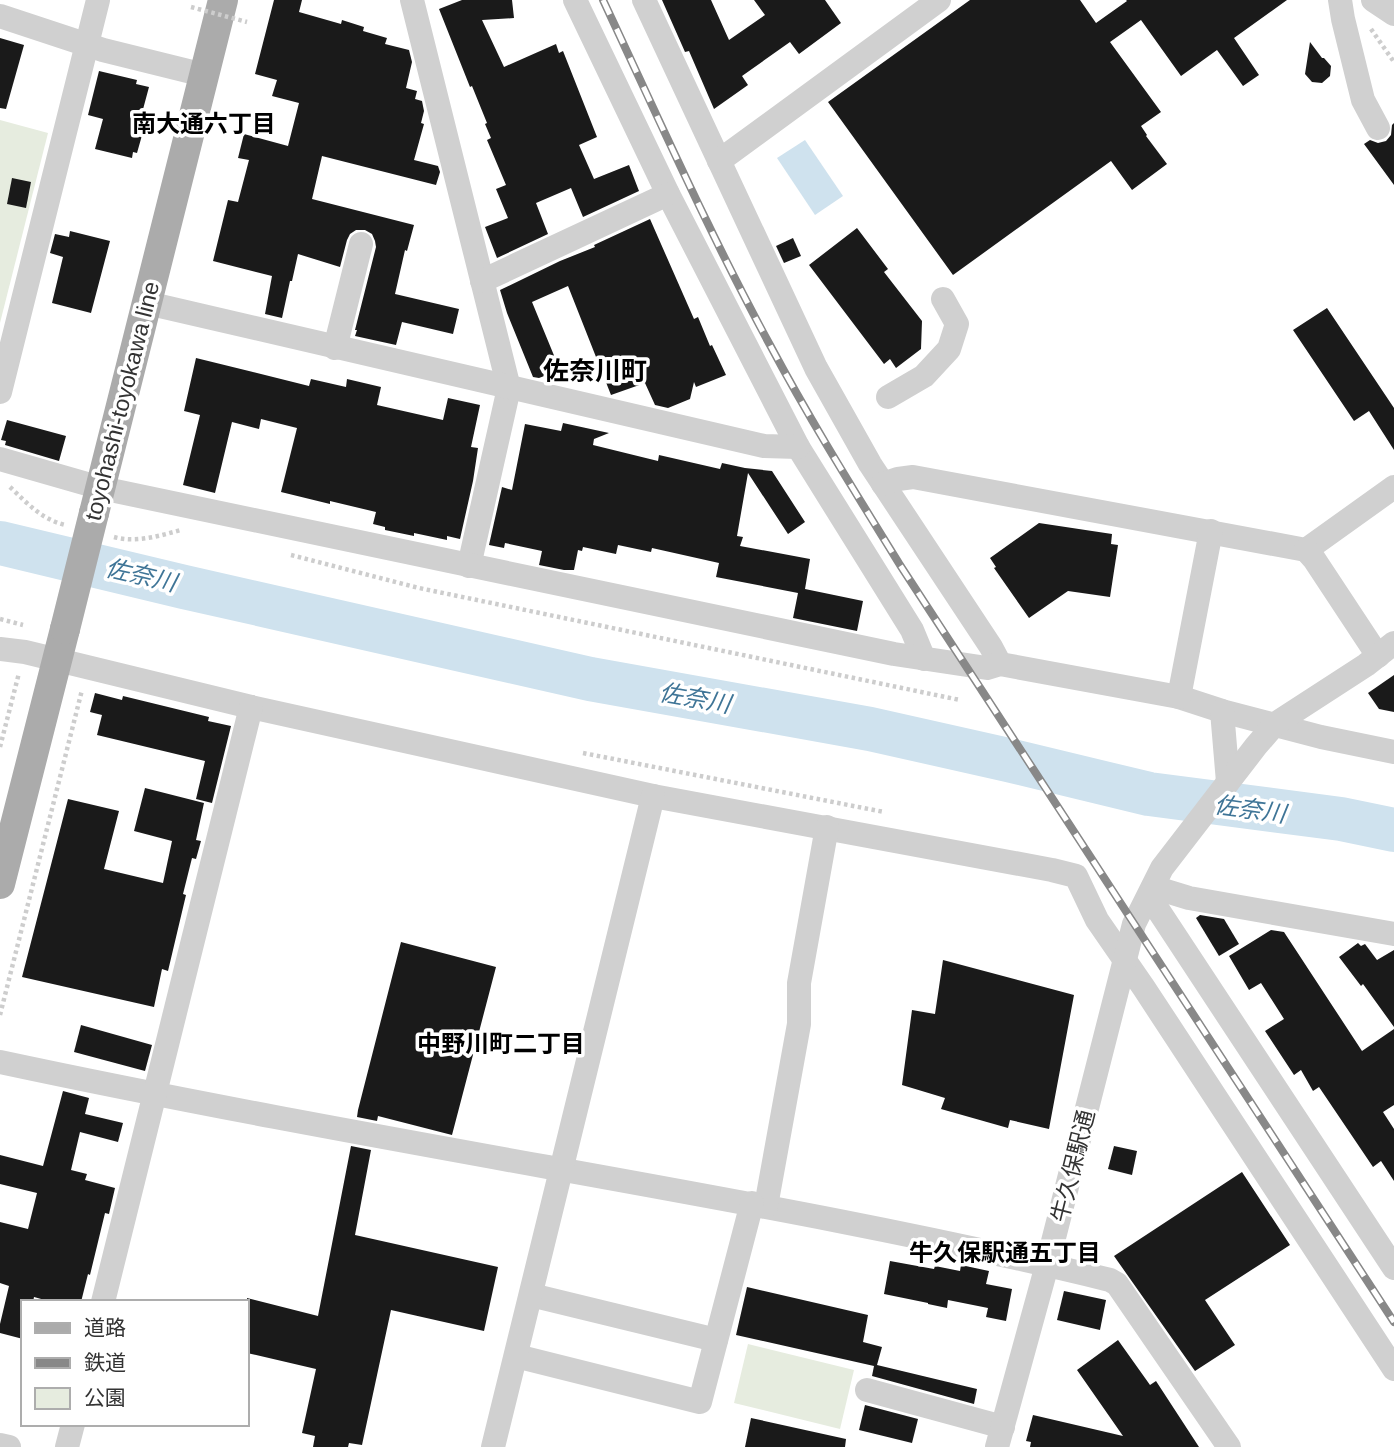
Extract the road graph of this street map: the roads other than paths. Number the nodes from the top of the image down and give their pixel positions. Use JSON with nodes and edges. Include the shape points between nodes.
{"nodes":[{"id":1,"x":98,"y":0,"type":"edge"},
{"id":2,"x":223,"y":0,"type":"edge"},
{"id":3,"x":412,"y":0,"type":"edge"},
{"id":4,"x":575,"y":0,"type":"edge"},
{"id":5,"x":644,"y":0,"type":"edge"},
{"id":6,"x":939,"y":0,"type":"edge"},
{"id":7,"x":1340,"y":0,"type":"edge"},
{"id":8,"x":1373,"y":0,"type":"edge"},
{"id":9,"x":1394,"y":13,"type":"edge"},
{"id":10,"x":0,"y":16,"type":"edge"},
{"id":11,"x":87,"y":43,"type":"junction"},
{"id":12,"x":204,"y":75,"type":"junction"},
{"id":13,"x":1378,"y":128,"type":"dead end"},
{"id":14,"x":719,"y":161,"type":"junction"},
{"id":15,"x":668,"y":194,"type":"junction"},
{"id":16,"x":361,"y":244,"type":"dead end"},
{"id":17,"x":482,"y":281,"type":"junction"},
{"id":18,"x":943,"y":299,"type":"dead end"},
{"id":19,"x":147,"y":303,"type":"junction"},
{"id":20,"x":335,"y":348,"type":"junction"},
{"id":21,"x":509,"y":388,"type":"junction"},
{"id":22,"x":0,"y":392,"type":"edge"},
{"id":23,"x":888,"y":397,"type":"dead end"},
{"id":24,"x":797,"y":447,"type":"junction"},
{"id":25,"x":0,"y":459,"type":"edge"},
{"id":26,"x":883,"y":484,"type":"junction"},
{"id":27,"x":1394,"y":487,"type":"edge"},
{"id":28,"x":97,"y":501,"type":"junction"},
{"id":29,"x":1211,"y":531,"type":"junction"},
{"id":30,"x":1306,"y":550,"type":"junction"},
{"id":31,"x":469,"y":566,"type":"junction"},
{"id":32,"x":0,"y":649,"type":"edge"},
{"id":33,"x":1386,"y":649,"type":"edge"},
{"id":34,"x":57,"y":659,"type":"junction"},
{"id":35,"x":924,"y":659,"type":"junction"},
{"id":36,"x":1000,"y":664,"type":"junction"},
{"id":37,"x":1179,"y":697,"type":"junction"},
{"id":38,"x":251,"y":706,"type":"junction"},
{"id":39,"x":1222,"y":711,"type":"junction"},
{"id":40,"x":1275,"y":724,"type":"junction"},
{"id":41,"x":1394,"y":752,"type":"edge"},
{"id":42,"x":1228,"y":782,"type":"junction"},
{"id":43,"x":653,"y":796,"type":"junction"},
{"id":44,"x":827,"y":828,"type":"junction"},
{"id":45,"x":0,"y":884,"type":"edge"},
{"id":46,"x":1151,"y":892,"type":"junction"},
{"id":47,"x":1394,"y":934,"type":"edge"},
{"id":48,"x":1125,"y":959,"type":"junction"},
{"id":49,"x":0,"y":1062,"type":"edge"},
{"id":50,"x":153,"y":1095,"type":"junction"},
{"id":51,"x":561,"y":1170,"type":"junction"},
{"id":52,"x":759,"y":1205,"type":"junction"},
{"id":53,"x":1047,"y":1265,"type":"junction"},
{"id":54,"x":1394,"y":1268,"type":"edge"},
{"id":55,"x":531,"y":1295,"type":"junction"},
{"id":56,"x":103,"y":1300,"type":"edge"},
{"id":57,"x":716,"y":1340,"type":"junction"},
{"id":58,"x":516,"y":1356,"type":"junction"},
{"id":59,"x":1394,"y":1368,"type":"edge"},
{"id":60,"x":867,"y":1390,"type":"dead end"},
{"id":61,"x":72,"y":1426,"type":"edge"},
{"id":62,"x":1000,"y":1437,"type":"edge"},
{"id":63,"x":0,"y":1445,"type":"edge"},
{"id":64,"x":9,"y":1447,"type":"edge"},
{"id":65,"x":67,"y":1447,"type":"edge"},
{"id":66,"x":493,"y":1447,"type":"edge"},
{"id":67,"x":1229,"y":1447,"type":"edge"}],
"edges":[{"from":1,"to":11,"type":"street"},
{"from":2,"to":12,"type":"main road","name":"toyohashi-toyokawa line"},
{"from":3,"to":17,"type":"street"},
{"from":4,"to":15,"type":"street"},
{"from":5,"to":14,"type":"street"},
{"from":6,"to":14,"type":"street"},
{"from":7,"to":13,"type":"street","via":[[1363,100]]},
{"from":8,"to":9,"type":"street"},
{"from":10,"to":11,"type":"street"},
{"from":11,"to":12,"type":"street"},
{"from":11,"to":22,"type":"street"},
{"from":12,"to":19,"type":"main road","name":"toyohashi-toyokawa line"},
{"from":14,"to":26,"type":"street","via":[[816,368]]},
{"from":15,"to":17,"type":"street"},
{"from":15,"to":24,"type":"street"},
{"from":16,"to":20,"type":"street"},
{"from":17,"to":21,"type":"street"},
{"from":18,"to":23,"type":"street","via":[[957,324],[949,349],[923,376]]},
{"from":19,"to":20,"type":"street"},
{"from":19,"to":28,"type":"main road","name":"toyohashi-toyokawa line"},
{"from":20,"to":21,"type":"street"},
{"from":21,"to":24,"type":"street","via":[[764,446]]},
{"from":21,"to":31,"type":"street"},
{"from":24,"to":35,"type":"street","via":[[912,630]]},
{"from":25,"to":28,"type":"street"},
{"from":26,"to":29,"type":"street","via":[[914,477]]},
{"from":26,"to":36,"type":"street"},
{"from":27,"to":30,"type":"street"},
{"from":28,"to":31,"type":"street"},
{"from":28,"to":34,"type":"main road","name":"toyohashi-toyokawa line","bridge":true},
{"from":29,"to":30,"type":"street"},
{"from":29,"to":37,"type":"street"},
{"from":30,"to":33,"type":"street"},
{"from":31,"to":35,"type":"street"},
{"from":32,"to":34,"type":"street"},
{"from":33,"to":40,"type":"street","name":"牛久保駅通"},
{"from":34,"to":38,"type":"street"},
{"from":34,"to":45,"type":"main road","name":"toyohashi-toyokawa line"},
{"from":35,"to":36,"type":"street","via":[[987,668]]},
{"from":36,"to":37,"type":"street"},
{"from":37,"to":39,"type":"street"},
{"from":38,"to":43,"type":"street"},
{"from":38,"to":50,"type":"street"},
{"from":39,"to":40,"type":"street"},
{"from":39,"to":42,"type":"street"},
{"from":40,"to":41,"type":"street"},
{"from":40,"to":42,"type":"street","name":"牛久保駅通"},
{"from":42,"to":46,"type":"street","name":"牛久保駅通","via":[[1162,868]]},
{"from":43,"to":44,"type":"street"},
{"from":43,"to":51,"type":"street"},
{"from":44,"to":48,"type":"street","via":[[1076,876],[1097,920]]},
{"from":44,"to":52,"type":"street","via":[[799,983],[799,1024]]},
{"from":46,"to":47,"type":"street"},
{"from":46,"to":48,"type":"street","name":"牛久保駅通","via":[[1134,923]]},
{"from":46,"to":54,"type":"street"},
{"from":48,"to":53,"type":"street","name":"牛久保駅通"},
{"from":48,"to":59,"type":"street"},
{"from":49,"to":50,"type":"street"},
{"from":50,"to":51,"type":"street"},
{"from":50,"to":56,"type":"street"},
{"from":51,"to":52,"type":"street"},
{"from":51,"to":55,"type":"street"},
{"from":52,"to":53,"type":"street"},
{"from":52,"to":57,"type":"street"},
{"from":53,"to":62,"type":"street","name":"牛久保駅通"},
{"from":53,"to":67,"type":"street","via":[[1117,1284]]},
{"from":55,"to":57,"type":"street"},
{"from":55,"to":58,"type":"street"},
{"from":57,"to":58,"type":"street","via":[[701,1402]]},
{"from":58,"to":66,"type":"street"},
{"from":60,"to":62,"type":"street"},
{"from":61,"to":65,"type":"street"},
{"from":63,"to":64,"type":"street"}]}
